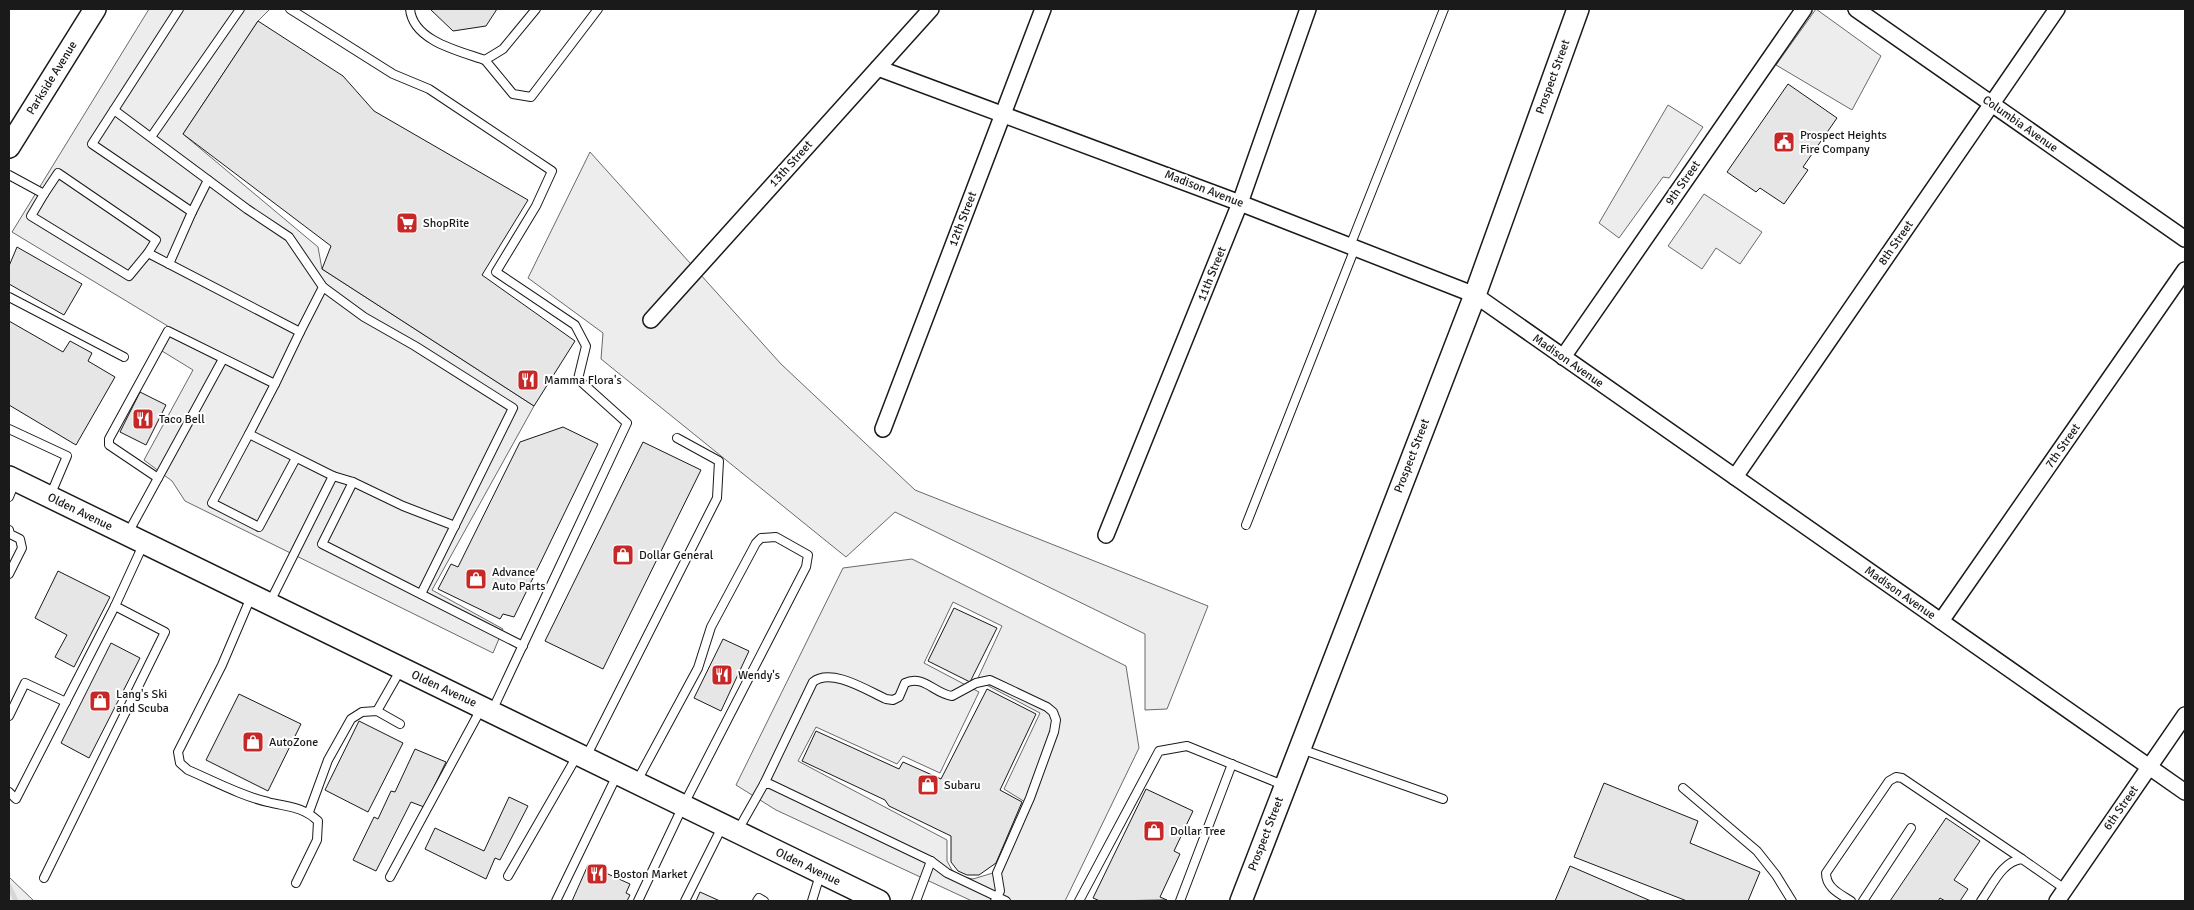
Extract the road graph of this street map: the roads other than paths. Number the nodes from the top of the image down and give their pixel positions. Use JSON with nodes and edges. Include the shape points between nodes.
{"nodes":[{"id":1,"x":95,"y":9,"type":"edge"},
{"id":2,"x":179,"y":9,"type":"edge"},
{"id":3,"x":240,"y":9,"type":"edge"},
{"id":4,"x":290,"y":9,"type":"edge"},
{"id":5,"x":410,"y":9,"type":"edge"},
{"id":6,"x":536,"y":9,"type":"edge"},
{"id":7,"x":598,"y":9,"type":"edge"},
{"id":8,"x":931,"y":9,"type":"edge"},
{"id":9,"x":1043,"y":9,"type":"edge"},
{"id":10,"x":1308,"y":9,"type":"edge"},
{"id":11,"x":1444,"y":9,"type":"edge"},
{"id":12,"x":1578,"y":9,"type":"edge"},
{"id":13,"x":1804,"y":9,"type":"edge"},
{"id":14,"x":1856,"y":9,"type":"edge"},
{"id":15,"x":2058,"y":9,"type":"edge"},
{"id":16,"x":485,"y":60,"type":"junction"},
{"id":17,"x":878,"y":68,"type":"junction"},
{"id":18,"x":1992,"y":104,"type":"junction"},
{"id":19,"x":114,"y":110,"type":"junction"},
{"id":20,"x":1003,"y":114,"type":"junction"},
{"id":21,"x":152,"y":137,"type":"junction"},
{"id":22,"x":9,"y":147,"type":"edge"},
{"id":23,"x":9,"y":175,"type":"edge"},
{"id":24,"x":208,"y":180,"type":"junction"},
{"id":25,"x":44,"y":194,"type":"junction"},
{"id":26,"x":1240,"y":203,"type":"junction"},
{"id":27,"x":192,"y":212,"type":"junction"},
{"id":28,"x":2185,"y":239,"type":"edge"},
{"id":29,"x":1352,"y":247,"type":"junction"},
{"id":30,"x":148,"y":254,"type":"junction"},
{"id":31,"x":169,"y":264,"type":"junction"},
{"id":32,"x":2185,"y":270,"type":"edge"},
{"id":33,"x":323,"y":287,"type":"junction"},
{"id":34,"x":1475,"y":295,"type":"junction"},
{"id":35,"x":9,"y":298,"type":"edge"},
{"id":36,"x":651,"y":320,"type":"dead end"},
{"id":37,"x":300,"y":332,"type":"junction"},
{"id":38,"x":1563,"y":356,"type":"junction"},
{"id":39,"x":124,"y":357,"type":"dead end"},
{"id":40,"x":224,"y":359,"type":"junction"},
{"id":41,"x":275,"y":384,"type":"junction"},
{"id":42,"x":9,"y":428,"type":"edge"},
{"id":43,"x":883,"y":430,"type":"dead end"},
{"id":44,"x":248,"y":434,"type":"junction"},
{"id":45,"x":677,"y":438,"type":"dead end"},
{"id":46,"x":296,"y":458,"type":"junction"},
{"id":47,"x":333,"y":476,"type":"junction"},
{"id":48,"x":1735,"y":477,"type":"junction"},
{"id":49,"x":158,"y":478,"type":"junction"},
{"id":50,"x":353,"y":482,"type":"junction"},
{"id":51,"x":11,"y":485,"type":"edge"},
{"id":52,"x":50,"y":497,"type":"junction"},
{"id":53,"x":1246,"y":525,"type":"dead end"},
{"id":54,"x":455,"y":526,"type":"junction"},
{"id":55,"x":9,"y":530,"type":"edge"},
{"id":56,"x":1106,"y":535,"type":"dead end"},
{"id":57,"x":136,"y":539,"type":"junction"},
{"id":58,"x":9,"y":574,"type":"edge"},
{"id":59,"x":421,"y":594,"type":"junction"},
{"id":60,"x":260,"y":599,"type":"junction"},
{"id":61,"x":115,"y":606,"type":"junction"},
{"id":62,"x":1942,"y":621,"type":"junction"},
{"id":63,"x":523,"y":646,"type":"junction"},
{"id":64,"x":401,"y":668,"type":"junction"},
{"id":65,"x":66,"y":702,"type":"junction"},
{"id":66,"x":487,"y":709,"type":"junction"},
{"id":67,"x":377,"y":711,"type":"junction"},
{"id":68,"x":2185,"y":715,"type":"edge"},
{"id":69,"x":9,"y":716,"type":"edge"},
{"id":70,"x":400,"y":724,"type":"dead end"},
{"id":71,"x":1300,"y":748,"type":"junction"},
{"id":72,"x":582,"y":756,"type":"junction"},
{"id":73,"x":1232,"y":764,"type":"junction"},
{"id":74,"x":2150,"y":767,"type":"junction"},
{"id":75,"x":627,"y":778,"type":"junction"},
{"id":76,"x":764,"y":784,"type":"junction"},
{"id":77,"x":1285,"y":786,"type":"junction"},
{"id":78,"x":1683,"y":788,"type":"dead end"},
{"id":79,"x":9,"y":792,"type":"edge"},
{"id":80,"x":2185,"y":792,"type":"edge"},
{"id":81,"x":1443,"y":799,"type":"dead end"},
{"id":82,"x":683,"y":806,"type":"junction"},
{"id":83,"x":309,"y":812,"type":"junction"},
{"id":84,"x":730,"y":828,"type":"junction"},
{"id":85,"x":1911,"y":828,"type":"dead end"},
{"id":86,"x":2022,"y":859,"type":"junction"},
{"id":87,"x":931,"y":861,"type":"junction"},
{"id":88,"x":820,"y":873,"type":"junction"},
{"id":89,"x":508,"y":876,"type":"dead end"},
{"id":90,"x":44,"y":878,"type":"dead end"},
{"id":91,"x":390,"y":878,"type":"dead end"},
{"id":92,"x":296,"y":883,"type":"dead end"},
{"id":93,"x":2061,"y":895,"type":"edge"},
{"id":94,"x":996,"y":899,"type":"edge"},
{"id":95,"x":556,"y":901,"type":"edge"},
{"id":96,"x":638,"y":901,"type":"edge"},
{"id":97,"x":685,"y":901,"type":"edge"},
{"id":98,"x":757,"y":901,"type":"edge"},
{"id":99,"x":764,"y":901,"type":"edge"},
{"id":100,"x":812,"y":901,"type":"edge"},
{"id":101,"x":879,"y":901,"type":"edge"},
{"id":102,"x":916,"y":901,"type":"edge"},
{"id":103,"x":1006,"y":901,"type":"edge"},
{"id":104,"x":1079,"y":901,"type":"edge"},
{"id":105,"x":1180,"y":901,"type":"edge"},
{"id":106,"x":1240,"y":901,"type":"edge"},
{"id":107,"x":1792,"y":901,"type":"edge"},
{"id":108,"x":1851,"y":901,"type":"edge"},
{"id":109,"x":1863,"y":901,"type":"edge"},
{"id":110,"x":1981,"y":901,"type":"edge"}],
"edges":[{"from":1,"to":22,"type":"main road","name":"Parkside Avenue"},
{"from":2,"to":19,"type":"lane"},
{"from":3,"to":21,"type":"lane"},
{"from":4,"to":63,"type":"lane","via":[[393,74],[429,89],[552,172],[536,206],[496,272],[575,325],[586,346],[578,379],[627,423]]},
{"from":5,"to":16,"type":"lane","via":[[411,20],[425,34],[444,46]]},
{"from":6,"to":16,"type":"lane","via":[[503,49]]},
{"from":7,"to":16,"type":"lane","via":[[531,97],[513,94]]},
{"from":8,"to":17,"type":"street","name":"13th Street"},
{"from":9,"to":20,"type":"street","name":"12th Street"},
{"from":10,"to":26,"type":"street","name":"11th Street"},
{"from":11,"to":29,"type":"lane"},
{"from":12,"to":34,"type":"main road","name":"Prospect Street"},
{"from":13,"to":38,"type":"street","name":"9th Street"},
{"from":14,"to":18,"type":"street","name":"Columbia Avenue"},
{"from":15,"to":18,"type":"street","name":"8th Street"},
{"from":17,"to":20,"type":"street","name":"Madison Avenue"},
{"from":17,"to":36,"type":"street","name":"13th Street"},
{"from":18,"to":28,"type":"street","name":"Columbia Avenue"},
{"from":18,"to":48,"type":"street","name":"8th Street"},
{"from":19,"to":21,"type":"lane"},
{"from":19,"to":27,"type":"lane","via":[[92,144]]},
{"from":20,"to":26,"type":"street","name":"Madison Avenue"},
{"from":20,"to":43,"type":"street","name":"12th Street"},
{"from":21,"to":24,"type":"lane"},
{"from":23,"to":25,"type":"lane"},
{"from":24,"to":27,"type":"lane"},
{"from":24,"to":33,"type":"lane","via":[[289,237]]},
{"from":25,"to":30,"type":"lane","via":[[58,173],[156,240]]},
{"from":25,"to":30,"type":"lane","via":[[31,216],[129,276]]},
{"from":26,"to":29,"type":"street","name":"Madison Avenue"},
{"from":26,"to":56,"type":"street","name":"11th Street"},
{"from":27,"to":31,"type":"lane"},
{"from":29,"to":34,"type":"street","name":"Madison Avenue"},
{"from":29,"to":53,"type":"lane"},
{"from":30,"to":31,"type":"lane"},
{"from":31,"to":37,"type":"lane"},
{"from":32,"to":62,"type":"street","name":"7th Street"},
{"from":33,"to":37,"type":"lane"},
{"from":33,"to":54,"type":"lane","via":[[364,317],[513,408]]},
{"from":34,"to":38,"type":"street","name":"Madison Avenue"},
{"from":34,"to":71,"type":"main road","name":"Prospect Street"},
{"from":35,"to":39,"type":"lane"},
{"from":37,"to":41,"type":"lane"},
{"from":38,"to":48,"type":"street","name":"Madison Avenue"},
{"from":40,"to":41,"type":"lane"},
{"from":40,"to":49,"type":"lane"},
{"from":40,"to":49,"type":"lane","via":[[168,331],[109,439],[109,445],[123,457]]},
{"from":41,"to":44,"type":"lane"},
{"from":42,"to":52,"type":"lane","via":[[67,456]]},
{"from":44,"to":46,"type":"lane"},
{"from":44,"to":46,"type":"lane","via":[[212,503],[259,527]]},
{"from":45,"to":72,"type":"lane","via":[[719,461],[717,498]]},
{"from":46,"to":47,"type":"lane"},
{"from":47,"to":50,"type":"lane"},
{"from":47,"to":60,"type":"lane"},
{"from":48,"to":62,"type":"street","name":"Madison Avenue"},
{"from":49,"to":57,"type":"lane"},
{"from":50,"to":54,"type":"lane","via":[[402,506]]},
{"from":50,"to":59,"type":"lane","via":[[322,544]]},
{"from":51,"to":52,"type":"main road","name":"Olden Avenue"},
{"from":52,"to":57,"type":"main road","name":"Olden Avenue"},
{"from":54,"to":59,"type":"lane"},
{"from":55,"to":58,"type":"lane","via":[[20,539],[22,548]]},
{"from":57,"to":60,"type":"main road","name":"Olden Avenue"},
{"from":57,"to":61,"type":"lane"},
{"from":59,"to":63,"type":"lane"},
{"from":60,"to":64,"type":"main road","name":"Olden Avenue"},
{"from":60,"to":83,"type":"lane","via":[[178,752],[180,763],[188,770],[226,787]]},
{"from":61,"to":65,"type":"lane"},
{"from":61,"to":90,"type":"lane","via":[[165,632]]},
{"from":62,"to":74,"type":"street","name":"Madison Avenue"},
{"from":63,"to":66,"type":"lane"},
{"from":64,"to":66,"type":"main road","name":"Olden Avenue"},
{"from":64,"to":67,"type":"lane"},
{"from":65,"to":69,"type":"lane","via":[[25,683]]},
{"from":65,"to":79,"type":"lane","via":[[16,798]]},
{"from":66,"to":72,"type":"main road","name":"Olden Avenue"},
{"from":66,"to":91,"type":"lane"},
{"from":67,"to":70,"type":"lane"},
{"from":67,"to":83,"type":"lane","via":[[362,712],[350,719],[328,760]]},
{"from":68,"to":74,"type":"street","name":"6th Street"},
{"from":71,"to":77,"type":"main road","name":"Prospect Street"},
{"from":71,"to":81,"type":"lane"},
{"from":72,"to":75,"type":"main road","name":"Olden Avenue"},
{"from":72,"to":89,"type":"lane"},
{"from":73,"to":77,"type":"lane"},
{"from":73,"to":104,"type":"lane","via":[[1187,746],[1159,751]]},
{"from":73,"to":105,"type":"lane"},
{"from":74,"to":80,"type":"street","name":"Madison Avenue"},
{"from":74,"to":93,"type":"street","name":"6th Street"},
{"from":75,"to":82,"type":"main road","name":"Olden Avenue"},
{"from":75,"to":82,"type":"lane","via":[[698,668],[711,627],[756,543],[761,538],[776,536],[808,555],[806,567]]},
{"from":75,"to":95,"type":"lane"},
{"from":76,"to":84,"type":"lane"},
{"from":76,"to":87,"type":"lane","via":[[770,784]]},
{"from":76,"to":94,"type":"lane","via":[[813,682],[819,677],[836,677],[893,700],[899,697],[904,683],[908,681],[922,682],[952,696],[976,683],[990,680],[1047,707],[1056,720],[1054,732],[997,873],[1000,890]]},
{"from":77,"to":106,"type":"main road","name":"Prospect Street"},
{"from":78,"to":107,"type":"lane","via":[[1757,851]]},
{"from":82,"to":84,"type":"main road","name":"Olden Avenue"},
{"from":82,"to":96,"type":"lane"},
{"from":83,"to":92,"type":"lane","via":[[318,821],[317,840]]},
{"from":84,"to":88,"type":"main road","name":"Olden Avenue"},
{"from":84,"to":97,"type":"lane"},
{"from":85,"to":109,"type":"lane"},
{"from":86,"to":93,"type":"lane"},
{"from":86,"to":108,"type":"lane","via":[[1896,777],[1890,781],[1826,874],[1831,888]]},
{"from":86,"to":110,"type":"lane","via":[[2006,864]]},
{"from":87,"to":94,"type":"lane","via":[[946,873]]},
{"from":87,"to":102,"type":"lane"},
{"from":88,"to":100,"type":"lane"},
{"from":88,"to":101,"type":"main road","name":"Olden Avenue"},
{"from":94,"to":103,"type":"lane"},
{"from":98,"to":99,"type":"lane","via":[[759,898]]}]}
